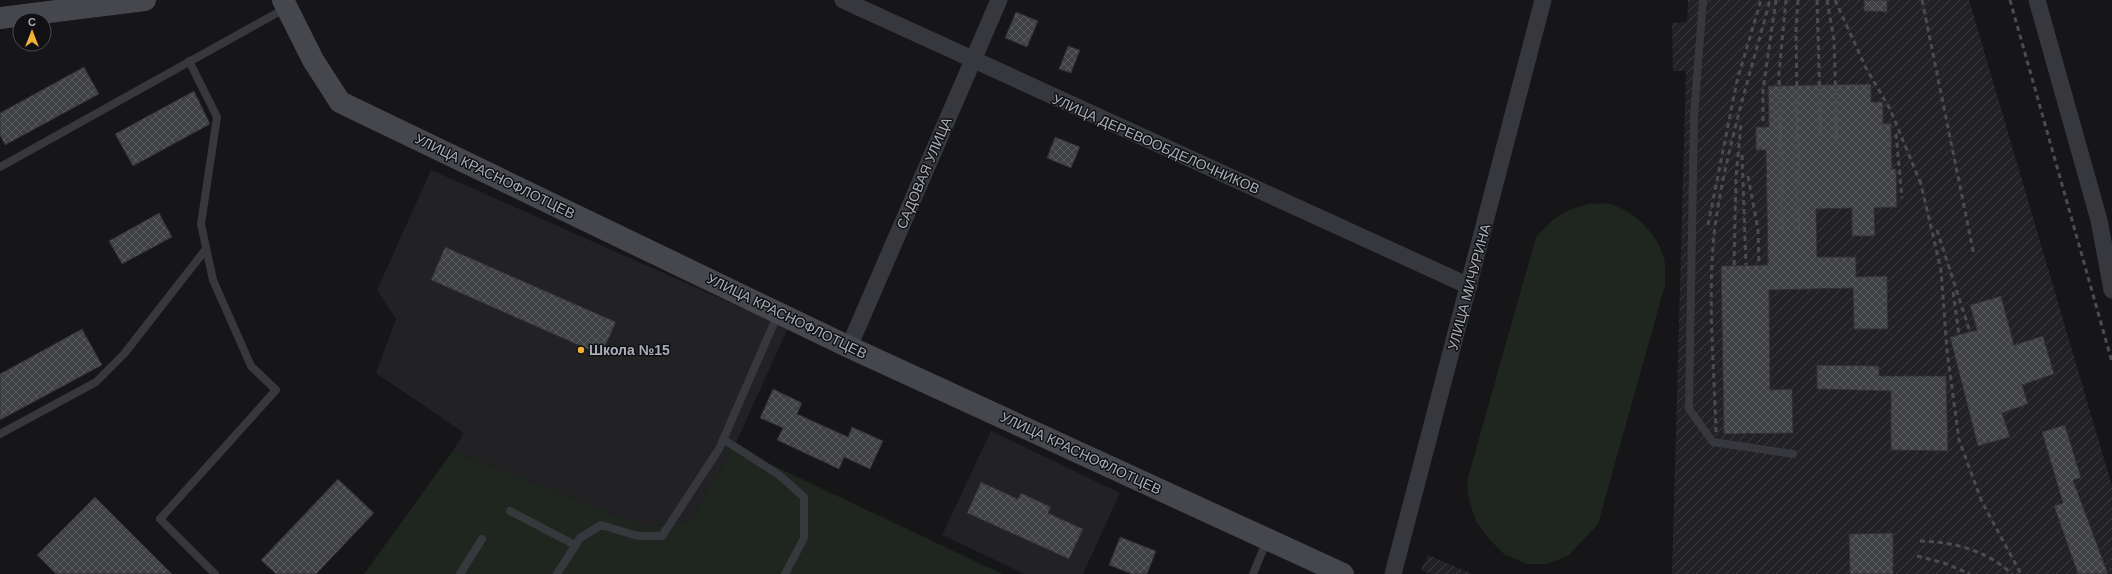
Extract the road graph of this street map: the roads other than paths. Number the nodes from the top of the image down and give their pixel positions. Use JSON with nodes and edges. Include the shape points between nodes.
{"nodes":[{"id":1,"x":145,"y":0,"type":"edge"},
{"id":2,"x":843,"y":0,"type":"edge"},
{"id":3,"x":999,"y":0,"type":"edge"},
{"id":4,"x":1543,"y":0,"type":"edge"},
{"id":5,"x":1703,"y":0,"type":"edge"},
{"id":6,"x":2037,"y":0,"type":"edge"},
{"id":7,"x":285,"y":4,"type":"edge"},
{"id":8,"x":0,"y":18,"type":"edge"},
{"id":9,"x":189,"y":61,"type":"junction"},
{"id":10,"x":972,"y":61,"type":"junction"},
{"id":11,"x":0,"y":167,"type":"edge"},
{"id":12,"x":2105,"y":220,"type":"edge"},
{"id":13,"x":206,"y":249,"type":"junction"},
{"id":14,"x":1469,"y":286,"type":"junction"},
{"id":15,"x":2112,"y":290,"type":"edge"},
{"id":16,"x":779,"y":312,"type":"junction"},
{"id":17,"x":849,"y":347,"type":"junction"},
{"id":18,"x":0,"y":434,"type":"edge"},
{"id":19,"x":723,"y":439,"type":"junction"},
{"id":20,"x":1793,"y":454,"type":"dead end"},
{"id":21,"x":510,"y":511,"type":"dead end"},
{"id":22,"x":482,"y":539,"type":"dead end"},
{"id":23,"x":1268,"y":539,"type":"junction"},
{"id":24,"x":575,"y":545,"type":"junction"},
{"id":25,"x":215,"y":574,"type":"edge"},
{"id":26,"x":460,"y":574,"type":"edge"},
{"id":27,"x":558,"y":574,"type":"edge"},
{"id":28,"x":785,"y":574,"type":"edge"},
{"id":29,"x":1253,"y":574,"type":"edge"},
{"id":30,"x":1343,"y":574,"type":"edge"},
{"id":31,"x":1393,"y":574,"type":"edge"}],
"edges":[{"from":1,"to":8,"type":"street"},
{"from":2,"to":10,"type":"street","name":"УЛИЦА ДЕРЕВООБДЕЛОЧНИКОВ"},
{"from":3,"to":10,"type":"street","name":"САДОВАЯ УЛИЦА"},
{"from":4,"to":14,"type":"street","name":"УЛИЦА МИЧУРИНА"},
{"from":5,"to":20,"type":"lane","via":[[1694,116],[1689,410],[1712,442]]},
{"from":6,"to":12,"type":"street"},
{"from":7,"to":9,"type":"lane"},
{"from":7,"to":16,"type":"street","name":"УЛИЦА КРАСНОФЛОТЦЕВ","via":[[313,60],[340,102]]},
{"from":9,"to":11,"type":"lane"},
{"from":9,"to":13,"type":"lane","via":[[218,116],[201,224]]},
{"from":10,"to":14,"type":"street","name":"УЛИЦА ДЕРЕВООБДЕЛОЧНИКОВ"},
{"from":10,"to":17,"type":"street","name":"САДОВАЯ УЛИЦА"},
{"from":12,"to":15,"type":"street"},
{"from":13,"to":18,"type":"lane","via":[[124,354],[96,382]]},
{"from":13,"to":25,"type":"lane","via":[[213,280],[251,366],[276,390],[160,519]]},
{"from":14,"to":31,"type":"street","name":"УЛИЦА МИЧУРИНА"},
{"from":16,"to":17,"type":"street","name":"УЛИЦА КРАСНОФЛОТЦЕВ"},
{"from":16,"to":19,"type":"lane"},
{"from":17,"to":23,"type":"street","name":"УЛИЦА КРАСНОФЛОТЦЕВ"},
{"from":19,"to":24,"type":"lane","via":[[662,536],[638,536],[601,526],[580,538]]},
{"from":19,"to":28,"type":"lane","via":[[780,474],[804,498],[804,538]]},
{"from":21,"to":24,"type":"lane"},
{"from":22,"to":26,"type":"lane"},
{"from":23,"to":29,"type":"lane"},
{"from":23,"to":30,"type":"street","name":"УЛИЦА КРАСНОФЛОТЦЕВ"},
{"from":24,"to":27,"type":"lane"}]}
